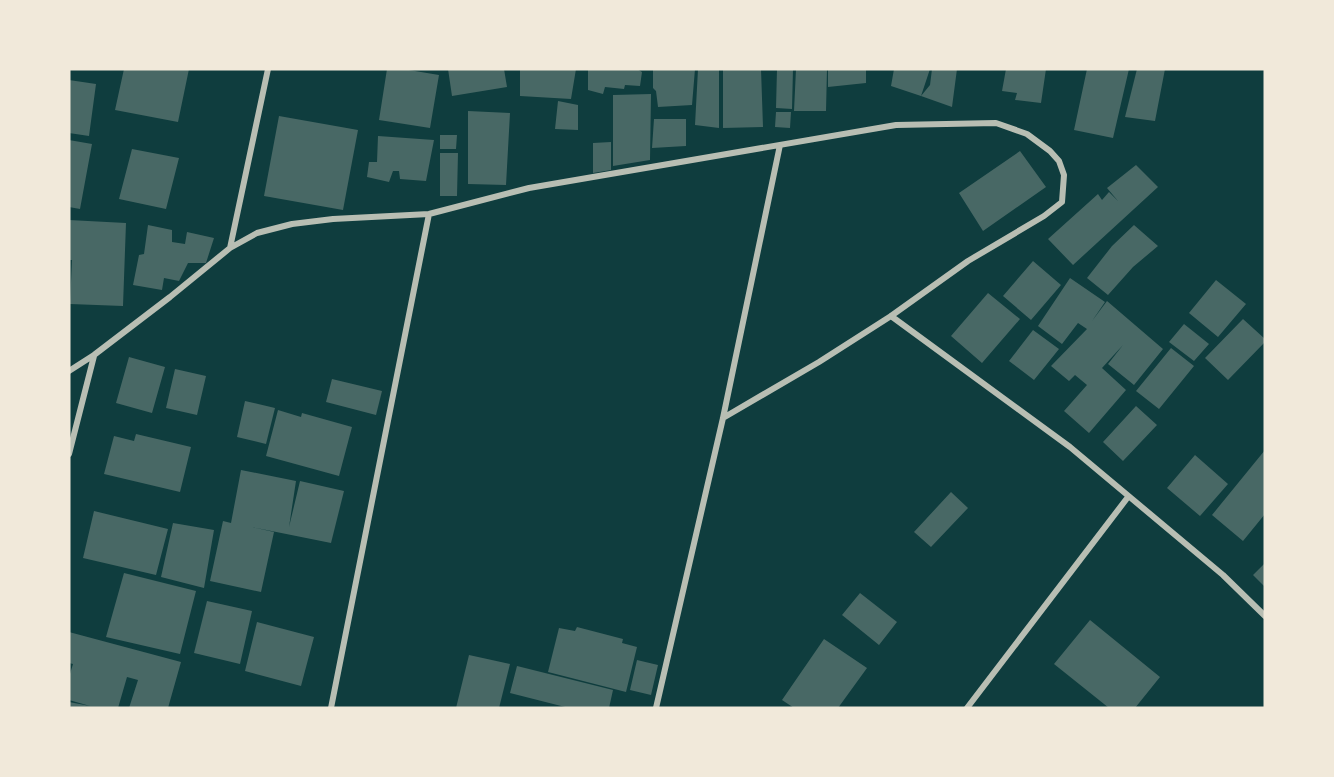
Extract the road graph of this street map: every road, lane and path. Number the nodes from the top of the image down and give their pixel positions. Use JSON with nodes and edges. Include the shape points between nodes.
{"nodes":[{"id":1,"x":268,"y":69,"type":"edge"},
{"id":2,"x":780,"y":145,"type":"junction"},
{"id":3,"x":429,"y":214,"type":"junction"},
{"id":4,"x":230,"y":248,"type":"junction"},
{"id":5,"x":891,"y":316,"type":"junction"},
{"id":6,"x":94,"y":355,"type":"junction"},
{"id":7,"x":69,"y":371,"type":"edge"},
{"id":8,"x":723,"y":418,"type":"junction"},
{"id":9,"x":69,"y":454,"type":"edge"},
{"id":10,"x":1128,"y":497,"type":"junction"},
{"id":11,"x":1265,"y":616,"type":"edge"},
{"id":12,"x":331,"y":708,"type":"edge"},
{"id":13,"x":656,"y":708,"type":"edge"},
{"id":14,"x":967,"y":708,"type":"edge"}],
"edges":[{"from":1,"to":4,"type":"street"},
{"from":2,"to":3,"type":"street","via":[[529,188]]},
{"from":2,"to":5,"type":"street","via":[[896,125],[996,123],[1027,134],[1059,161],[1064,175],[1062,202],[968,261]]},
{"from":2,"to":8,"type":"street"},
{"from":3,"to":4,"type":"street","via":[[292,224],[257,233]]},
{"from":3,"to":12,"type":"street"},
{"from":4,"to":6,"type":"street"},
{"from":5,"to":8,"type":"street"},
{"from":5,"to":10,"type":"street","via":[[1070,447]]},
{"from":6,"to":7,"type":"street"},
{"from":6,"to":9,"type":"street"},
{"from":8,"to":13,"type":"street"},
{"from":10,"to":11,"type":"street","via":[[1223,574]]},
{"from":10,"to":14,"type":"street"}]}
